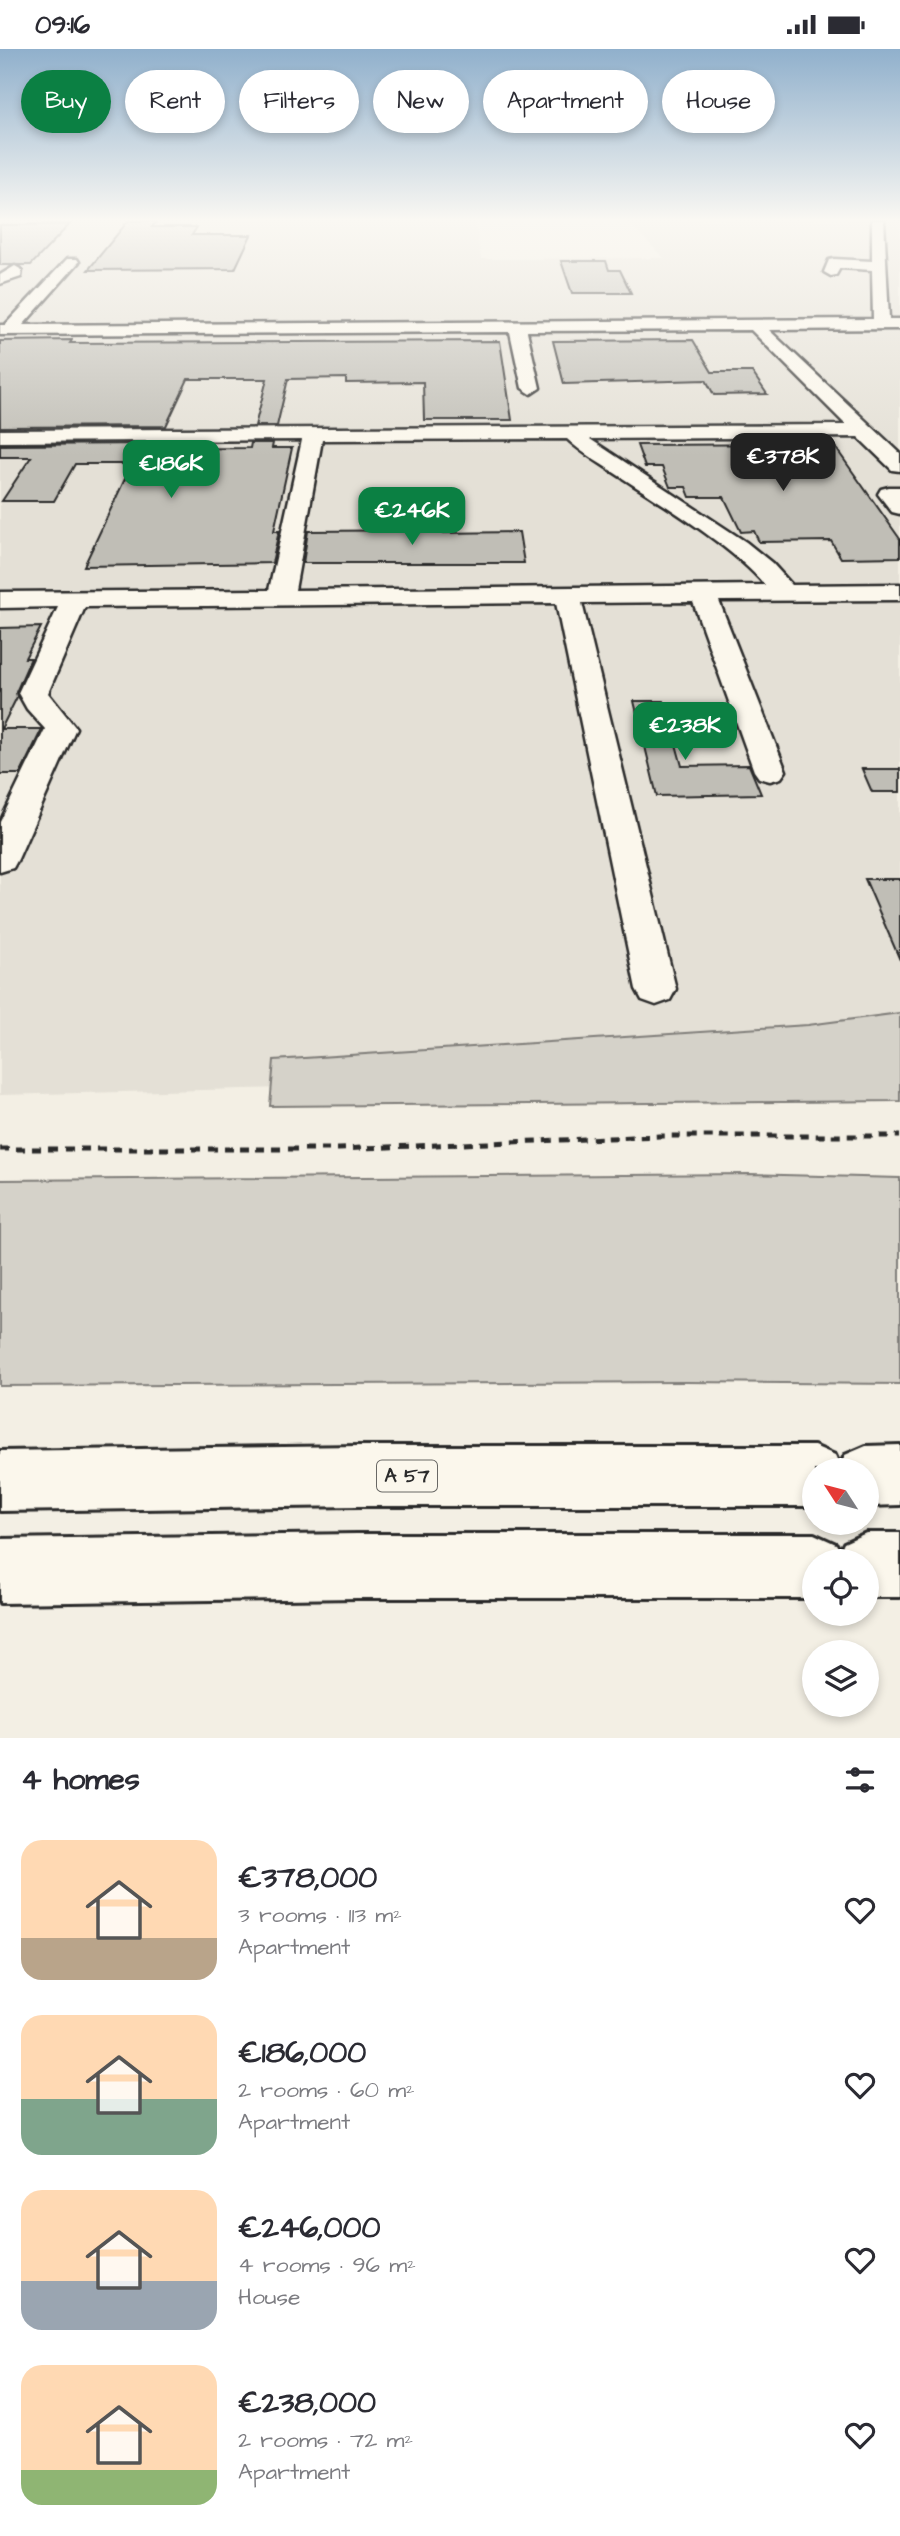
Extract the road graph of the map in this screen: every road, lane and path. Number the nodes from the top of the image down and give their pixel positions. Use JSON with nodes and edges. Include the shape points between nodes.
{"nodes":[{"id":1,"x":37,"y":299,"type":"edge"},
{"id":2,"x":880,"y":299,"type":"edge"},
{"id":3,"x":13,"y":303,"type":"dead end"},
{"id":4,"x":32,"y":304,"type":"junction"},
{"id":5,"x":881,"y":324,"type":"junction"},
{"id":6,"x":900,"y":324,"type":"edge"},
{"id":7,"x":755,"y":325,"type":"junction"},
{"id":8,"x":517,"y":327,"type":"junction"},
{"id":9,"x":4,"y":330,"type":"edge"},
{"id":10,"x":531,"y":388,"type":"dead end"},
{"id":11,"x":866,"y":431,"type":"junction"},
{"id":12,"x":572,"y":432,"type":"junction"},
{"id":13,"x":313,"y":435,"type":"junction"},
{"id":14,"x":0,"y":436,"type":"edge"},
{"id":15,"x":900,"y":465,"type":"edge"},
{"id":16,"x":900,"y":494,"type":"edge"},
{"id":17,"x":900,"y":507,"type":"edge"},
{"id":18,"x":900,"y":592,"type":"edge"},
{"id":19,"x":704,"y":593,"type":"junction"},
{"id":20,"x":784,"y":593,"type":"junction"},
{"id":21,"x":567,"y":595,"type":"junction"},
{"id":22,"x":279,"y":598,"type":"junction"},
{"id":23,"x":0,"y":600,"type":"edge"},
{"id":24,"x":75,"y":600,"type":"junction"},
{"id":25,"x":770,"y":771,"type":"dead end"},
{"id":26,"x":0,"y":859,"type":"edge"},
{"id":27,"x":656,"y":989,"type":"dead end"},
{"id":28,"x":900,"y":1136,"type":"edge"},
{"id":29,"x":0,"y":1149,"type":"edge"},
{"id":30,"x":879,"y":1475,"type":"edge"},
{"id":31,"x":900,"y":1475,"type":"edge"},
{"id":32,"x":802,"y":1476,"type":"edge"},
{"id":33,"x":0,"y":1481,"type":"edge"},
{"id":34,"x":879,"y":1565,"type":"edge"},
{"id":35,"x":900,"y":1565,"type":"edge"},
{"id":36,"x":802,"y":1566,"type":"edge"},
{"id":37,"x":0,"y":1571,"type":"edge"}],
"edges":[{"from":1,"to":4,"type":"lane"},
{"from":2,"to":5,"type":"lane"},
{"from":3,"to":4,"type":"lane"},
{"from":4,"to":9,"type":"lane"},
{"from":5,"to":6,"type":"lane"},
{"from":5,"to":7,"type":"lane"},
{"from":7,"to":8,"type":"lane"},
{"from":7,"to":11,"type":"lane"},
{"from":8,"to":9,"type":"lane"},
{"from":8,"to":10,"type":"lane"},
{"from":11,"to":12,"type":"lane"},
{"from":11,"to":15,"type":"lane"},
{"from":12,"to":13,"type":"lane"},
{"from":12,"to":20,"type":"lane","via":[[748,555]]},
{"from":13,"to":14,"type":"lane"},
{"from":13,"to":22,"type":"lane"},
{"from":16,"to":17,"type":"lane","via":[[889,494]]},
{"from":18,"to":20,"type":"lane"},
{"from":19,"to":20,"type":"lane"},
{"from":19,"to":21,"type":"lane"},
{"from":19,"to":25,"type":"lane"},
{"from":21,"to":22,"type":"lane"},
{"from":21,"to":27,"type":"lane"},
{"from":22,"to":24,"type":"lane"},
{"from":23,"to":24,"type":"lane"},
{"from":24,"to":26,"type":"lane","via":[[33,693],[61,728]]},
{"from":28,"to":29,"type":"path","via":[[659,1136],[339,1149]]},
{"from":30,"to":31,"type":"highway"},
{"from":32,"to":33,"type":"highway","number":"A 57"},
{"from":34,"to":35,"type":"highway"},
{"from":36,"to":37,"type":"highway"}]}
